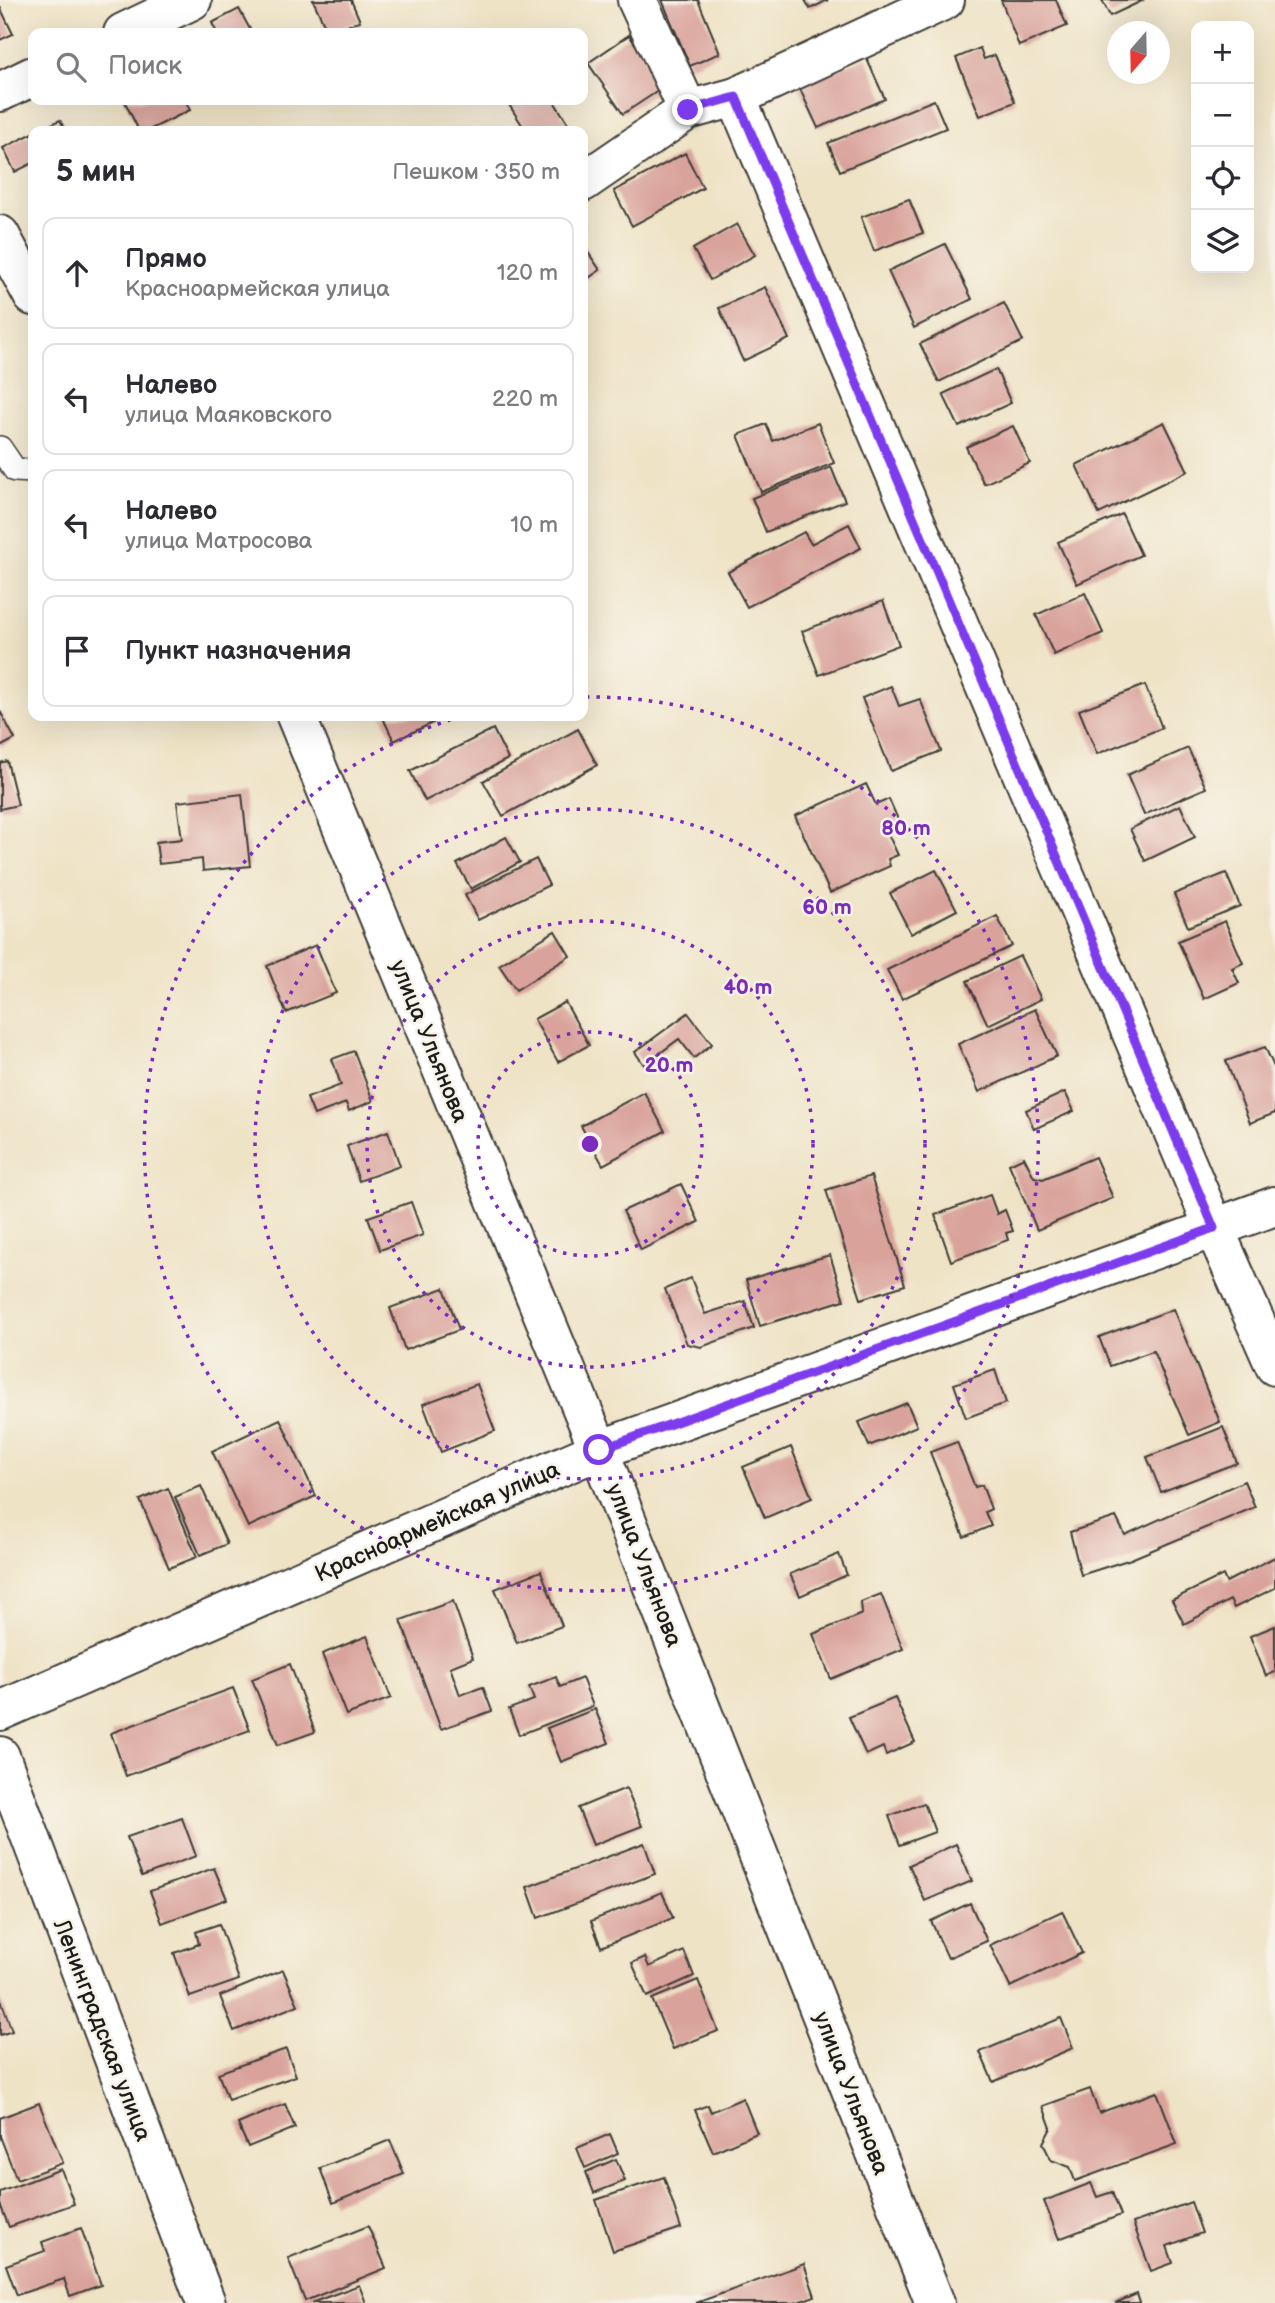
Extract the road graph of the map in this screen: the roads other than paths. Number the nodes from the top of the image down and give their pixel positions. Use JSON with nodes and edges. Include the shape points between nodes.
{"nodes":[{"id":1,"x":192,"y":0,"type":"edge"},
{"id":2,"x":637,"y":0,"type":"edge"},
{"id":3,"x":945,"y":0,"type":"edge"},
{"id":4,"x":133,"y":28,"type":"edge"},
{"id":5,"x":28,"y":78,"type":"edge"},
{"id":6,"x":0,"y":92,"type":"edge"},
{"id":7,"x":736,"y":97,"type":"junction"},
{"id":8,"x":688,"y":110,"type":"junction"},
{"id":9,"x":588,"y":179,"type":"edge"},
{"id":10,"x":0,"y":235,"type":"edge"},
{"id":11,"x":28,"y":287,"type":"edge"},
{"id":12,"x":0,"y":448,"type":"edge"},
{"id":13,"x":28,"y":471,"type":"edge"},
{"id":14,"x":298,"y":721,"type":"edge"},
{"id":15,"x":1275,"y":1206,"type":"edge"},
{"id":16,"x":1214,"y":1228,"type":"junction"},
{"id":17,"x":1275,"y":1366,"type":"edge"},
{"id":18,"x":599,"y":1450,"type":"junction"},
{"id":19,"x":0,"y":1711,"type":"edge"},
{"id":20,"x":0,"y":1756,"type":"edge"},
{"id":21,"x":206,"y":2303,"type":"edge"},
{"id":22,"x":934,"y":2303,"type":"edge"}],
"edges":[{"from":1,"to":4,"type":"street"},
{"from":2,"to":8,"type":"street"},
{"from":3,"to":7,"type":"street"},
{"from":5,"to":6,"type":"street"},
{"from":7,"to":8,"type":"street"},
{"from":7,"to":16,"type":"street"},
{"from":8,"to":9,"type":"street"},
{"from":10,"to":11,"type":"street"},
{"from":12,"to":13,"type":"lane","via":[[15,470]]},
{"from":14,"to":18,"type":"street","name":"улица Ульянова"},
{"from":15,"to":16,"type":"street","name":"Красноармейская улица"},
{"from":16,"to":17,"type":"street"},
{"from":16,"to":18,"type":"street","name":"Красноармейская улица"},
{"from":18,"to":19,"type":"street","name":"Красноармейская улица"},
{"from":18,"to":22,"type":"street","name":"улица Ульянова"},
{"from":20,"to":21,"type":"street","name":"Ленинградская улица"}]}
